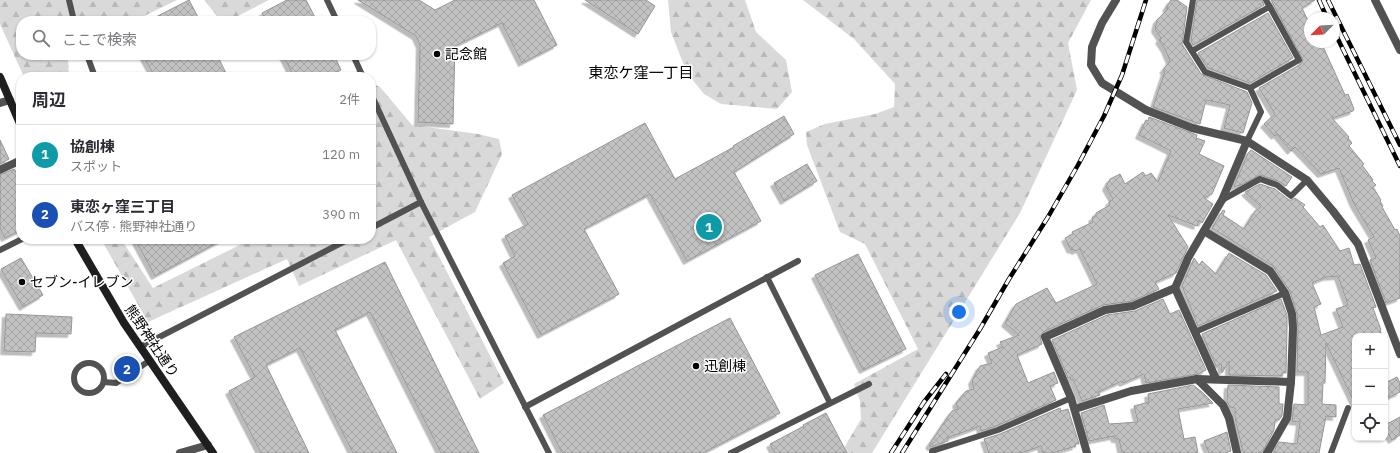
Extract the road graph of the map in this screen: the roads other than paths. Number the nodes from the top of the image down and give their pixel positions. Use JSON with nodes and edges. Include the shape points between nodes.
{"nodes":[{"id":1,"x":70,"y":0,"type":"edge"},
{"id":2,"x":327,"y":0,"type":"edge"},
{"id":3,"x":1116,"y":0,"type":"edge"},
{"id":4,"x":1193,"y":0,"type":"edge"},
{"id":5,"x":1266,"y":0,"type":"edge"},
{"id":6,"x":1376,"y":0,"type":"edge"},
{"id":7,"x":1269,"y":7,"type":"junction"},
{"id":8,"x":73,"y":16,"type":"edge"},
{"id":9,"x":335,"y":16,"type":"edge"},
{"id":10,"x":1400,"y":50,"type":"edge"},
{"id":11,"x":1192,"y":51,"type":"junction"},
{"id":12,"x":89,"y":60,"type":"edge"},
{"id":13,"x":355,"y":60,"type":"edge"},
{"id":14,"x":93,"y":72,"type":"edge"},
{"id":15,"x":361,"y":72,"type":"edge"},
{"id":16,"x":0,"y":77,"type":"edge"},
{"id":17,"x":1250,"y":88,"type":"junction"},
{"id":18,"x":10,"y":100,"type":"junction"},
{"id":19,"x":0,"y":103,"type":"edge"},
{"id":20,"x":376,"y":105,"type":"edge"},
{"id":21,"x":16,"y":114,"type":"edge"},
{"id":22,"x":1247,"y":141,"type":"junction"},
{"id":23,"x":16,"y":162,"type":"edge"},
{"id":24,"x":0,"y":170,"type":"edge"},
{"id":25,"x":1307,"y":180,"type":"junction"},
{"id":26,"x":1222,"y":200,"type":"junction"},
{"id":27,"x":420,"y":202,"type":"junction"},
{"id":28,"x":376,"y":225,"type":"edge"},
{"id":29,"x":1204,"y":231,"type":"junction"},
{"id":30,"x":16,"y":242,"type":"edge"},
{"id":31,"x":78,"y":244,"type":"edge"},
{"id":32,"x":339,"y":244,"type":"edge"},
{"id":33,"x":0,"y":250,"type":"edge"},
{"id":34,"x":798,"y":261,"type":"dead end"},
{"id":35,"x":767,"y":277,"type":"junction"},
{"id":36,"x":1175,"y":288,"type":"junction"},
{"id":37,"x":1285,"y":293,"type":"junction"},
{"id":38,"x":1195,"y":332,"type":"junction"},
{"id":39,"x":140,"y":347,"type":"junction"},
{"id":40,"x":1400,"y":354,"type":"edge"},
{"id":41,"x":149,"y":361,"type":"junction"},
{"id":42,"x":1198,"y":379,"type":"junction"},
{"id":43,"x":1216,"y":379,"type":"junction"},
{"id":44,"x":104,"y":382,"type":"junction"},
{"id":45,"x":1291,"y":382,"type":"junction"},
{"id":46,"x":869,"y":384,"type":"dead end"},
{"id":47,"x":1071,"y":398,"type":"junction"},
{"id":48,"x":830,"y":403,"type":"junction"},
{"id":49,"x":525,"y":407,"type":"junction"},
{"id":50,"x":1348,"y":408,"type":"dead end"},
{"id":51,"x":1075,"y":409,"type":"junction"},
{"id":52,"x":208,"y":445,"type":"junction"},
{"id":53,"x":180,"y":453,"type":"edge"},
{"id":54,"x":213,"y":453,"type":"edge"},
{"id":55,"x":548,"y":453,"type":"edge"},
{"id":56,"x":731,"y":453,"type":"edge"},
{"id":57,"x":932,"y":453,"type":"edge"},
{"id":58,"x":1085,"y":453,"type":"edge"},
{"id":59,"x":1237,"y":453,"type":"edge"},
{"id":60,"x":1267,"y":453,"type":"edge"},
{"id":61,"x":1331,"y":453,"type":"edge"}],
"edges":[{"from":1,"to":8,"type":"lane"},
{"from":2,"to":9,"type":"lane"},
{"from":3,"to":22,"type":"street","via":[[1102,23],[1092,47],[1090,65],[1102,83],[1146,110],[1192,128]]},
{"from":4,"to":11,"type":"lane","via":[[1186,42]]},
{"from":5,"to":7,"type":"lane"},
{"from":6,"to":10,"type":"street"},
{"from":7,"to":11,"type":"lane"},
{"from":7,"to":17,"type":"lane","via":[[1299,60]]},
{"from":11,"to":17,"type":"lane","via":[[1205,72]]},
{"from":12,"to":14,"type":"lane"},
{"from":13,"to":15,"type":"lane"},
{"from":16,"to":18,"type":"main road"},
{"from":17,"to":22,"type":"lane","via":[[1261,112]]},
{"from":18,"to":19,"type":"street"},
{"from":18,"to":21,"type":"main road"},
{"from":20,"to":27,"type":"lane"},
{"from":22,"to":25,"type":"street"},
{"from":22,"to":26,"type":"street"},
{"from":23,"to":24,"type":"street"},
{"from":25,"to":26,"type":"lane","via":[[1291,196],[1277,185],[1260,179]]},
{"from":25,"to":40,"type":"street","via":[[1358,244]]},
{"from":26,"to":29,"type":"street"},
{"from":27,"to":28,"type":"lane"},
{"from":27,"to":49,"type":"lane"},
{"from":29,"to":36,"type":"street","via":[[1188,258]]},
{"from":29,"to":37,"type":"street","via":[[1270,271]]},
{"from":30,"to":33,"type":"lane"},
{"from":31,"to":39,"type":"main road","name":"熊野神社通り"},
{"from":32,"to":39,"type":"lane"},
{"from":34,"to":35,"type":"lane"},
{"from":35,"to":48,"type":"lane"},
{"from":35,"to":49,"type":"lane"},
{"from":36,"to":38,"type":"street"},
{"from":36,"to":47,"type":"street","via":[[1133,306],[1105,310],[1045,337]]},
{"from":37,"to":38,"type":"lane"},
{"from":37,"to":45,"type":"street","via":[[1292,314],[1293,328]]},
{"from":38,"to":43,"type":"street"},
{"from":39,"to":41,"type":"main road","name":"熊野神社通り"},
{"from":41,"to":44,"type":"lane","via":[[116,383]]},
{"from":41,"to":52,"type":"main road","name":"熊野神社通り"},
{"from":42,"to":43,"type":"street"},
{"from":42,"to":51,"type":"street","via":[[1131,390]]},
{"from":42,"to":59,"type":"street","via":[[1223,405],[1230,418]]},
{"from":43,"to":45,"type":"street"},
{"from":44,"to":44,"type":"lane","via":[[96,391],[86,393],[78,389],[74,375],[84,364],[94,364],[102,370]]},
{"from":45,"to":60,"type":"street","via":[[1287,418]]},
{"from":46,"to":48,"type":"lane"},
{"from":47,"to":51,"type":"street"},
{"from":47,"to":57,"type":"lane","via":[[998,430]]},
{"from":48,"to":56,"type":"lane"},
{"from":49,"to":55,"type":"lane"},
{"from":50,"to":61,"type":"lane"},
{"from":51,"to":58,"type":"street"},
{"from":52,"to":53,"type":"street"},
{"from":52,"to":54,"type":"main road","name":"熊野神社通り"}]}
